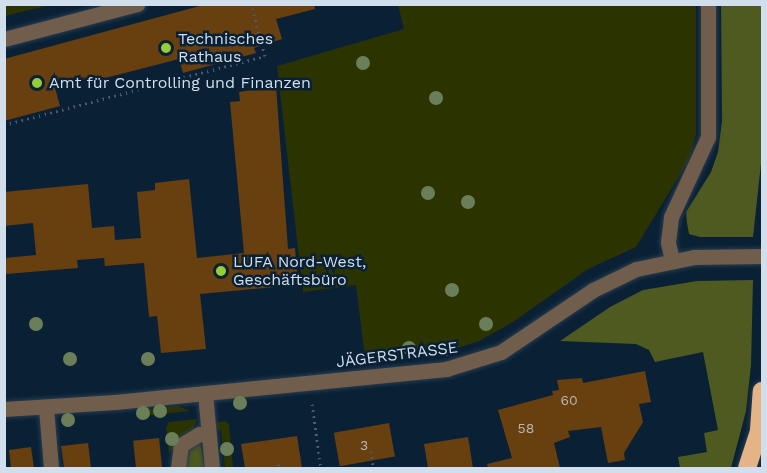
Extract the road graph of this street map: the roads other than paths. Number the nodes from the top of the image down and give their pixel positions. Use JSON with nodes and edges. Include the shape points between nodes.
{"nodes":[{"id":1,"x":137,"y":4,"type":"edge"},
{"id":2,"x":708,"y":4,"type":"edge"},
{"id":3,"x":4,"y":39,"type":"edge"},
{"id":4,"x":762,"y":256,"type":"edge"},
{"id":5,"x":672,"y":260,"type":"junction"},
{"id":6,"x":762,"y":391,"type":"edge"},
{"id":7,"x":205,"y":393,"type":"junction"},
{"id":8,"x":46,"y":408,"type":"junction"},
{"id":9,"x":4,"y":409,"type":"edge"},
{"id":10,"x":208,"y":434,"type":"junction"},
{"id":11,"x":51,"y":468,"type":"edge"},
{"id":12,"x":178,"y":468,"type":"edge"},
{"id":13,"x":212,"y":468,"type":"edge"},
{"id":14,"x":747,"y":468,"type":"edge"}],
"edges":[{"from":1,"to":3,"type":"street"},
{"from":2,"to":5,"type":"street","via":[[708,137],[671,217],[668,242]]},
{"from":4,"to":5,"type":"street","name":"JÄGERSTRASSE"},
{"from":5,"to":7,"type":"street","name":"JÄGERSTRASSE","via":[[612,279],[518,343],[465,365]]},
{"from":6,"to":14,"type":"highway","via":[[759,430]]},
{"from":7,"to":8,"type":"street","name":"JÄGERSTRASSE"},
{"from":7,"to":10,"type":"street"},
{"from":8,"to":9,"type":"street","name":"JÄGERSTRASSE"},
{"from":8,"to":11,"type":"street"},
{"from":10,"to":12,"type":"street","via":[[199,434],[181,445]]},
{"from":10,"to":13,"type":"street"}]}
